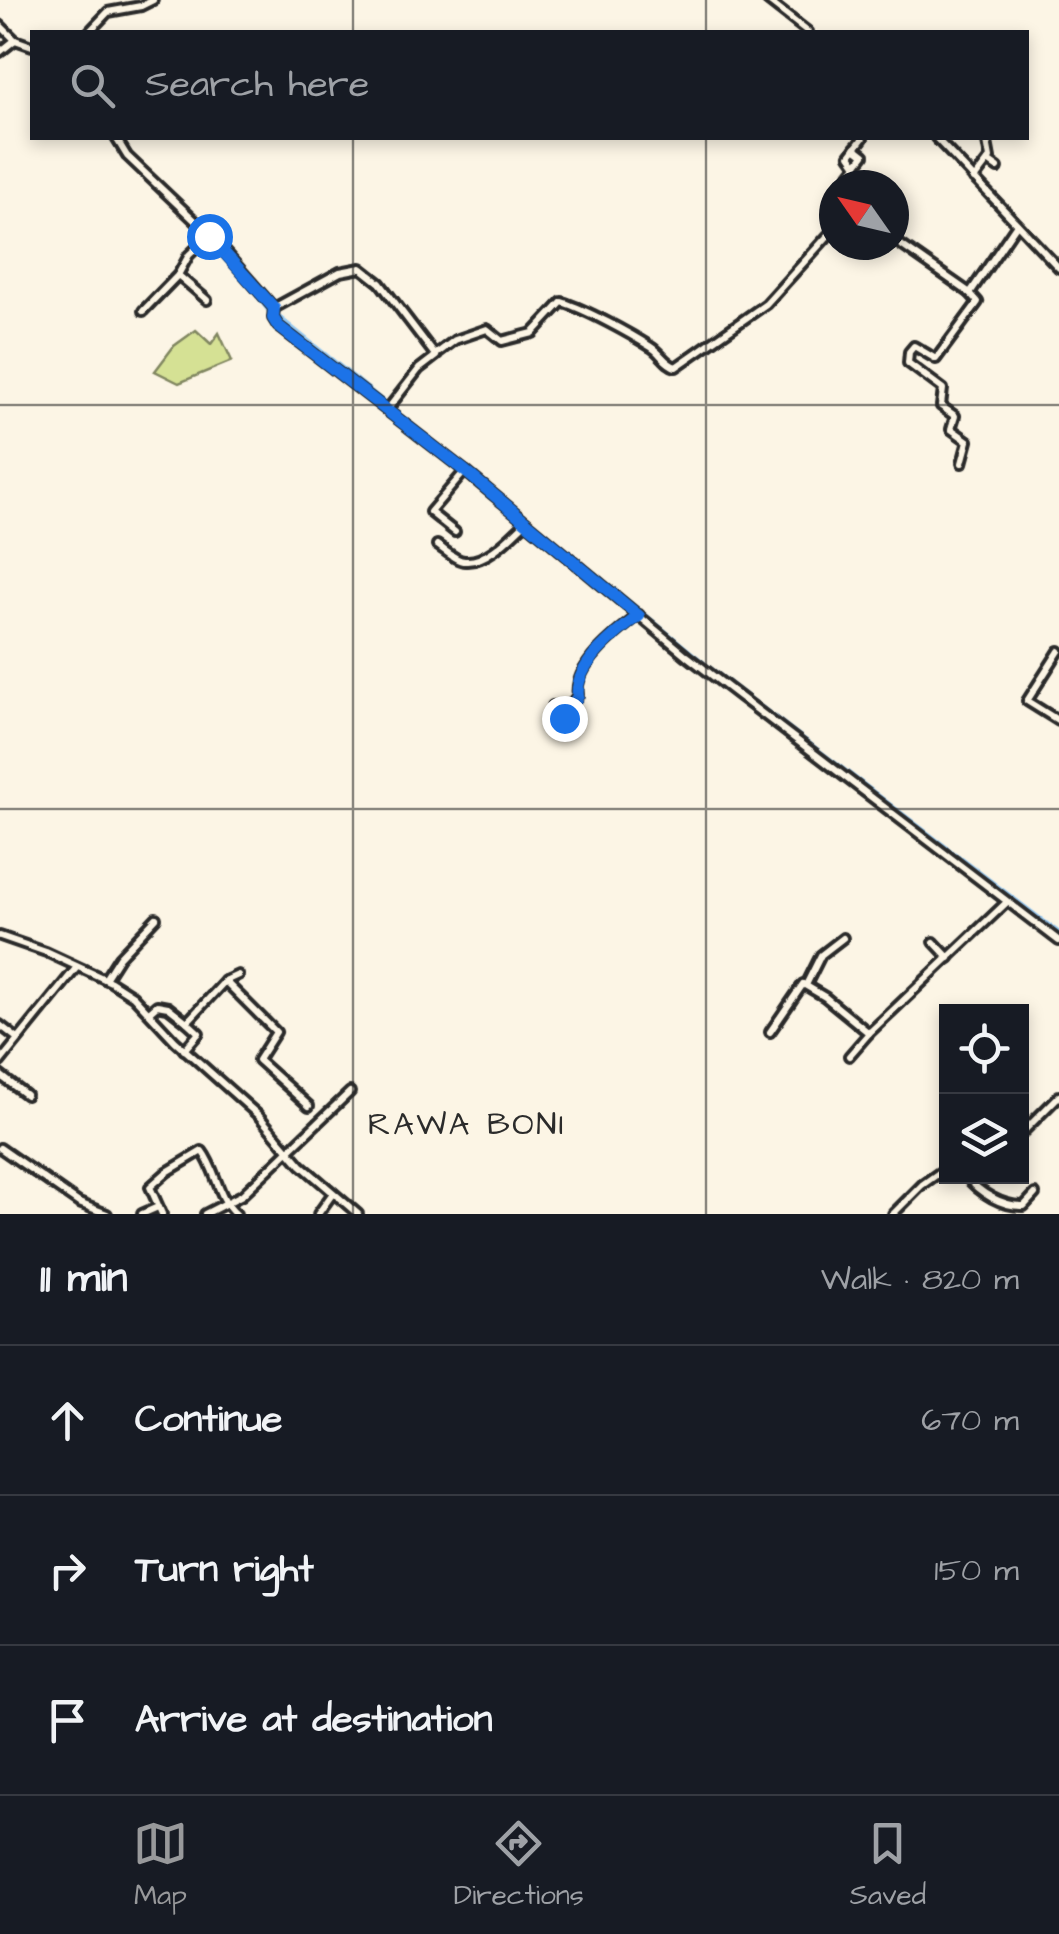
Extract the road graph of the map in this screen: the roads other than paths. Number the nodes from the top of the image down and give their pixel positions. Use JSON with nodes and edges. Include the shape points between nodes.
{"nodes":[{"id":1,"x":153,"y":0,"type":"edge"},
{"id":2,"x":767,"y":0,"type":"edge"},
{"id":3,"x":0,"y":26,"type":"edge"},
{"id":4,"x":91,"y":30,"type":"edge"},
{"id":5,"x":805,"y":30,"type":"edge"},
{"id":6,"x":15,"y":40,"type":"junction"},
{"id":7,"x":30,"y":45,"type":"edge"},
{"id":8,"x":0,"y":52,"type":"edge"},
{"id":9,"x":117,"y":140,"type":"edge"},
{"id":10,"x":861,"y":140,"type":"edge"},
{"id":11,"x":938,"y":140,"type":"edge"},
{"id":12,"x":987,"y":142,"type":"dead end"},
{"id":13,"x":988,"y":160,"type":"junction"},
{"id":14,"x":998,"y":168,"type":"dead end"},
{"id":15,"x":853,"y":170,"type":"edge"},
{"id":16,"x":974,"y":180,"type":"junction"},
{"id":17,"x":1016,"y":224,"type":"junction"},
{"id":18,"x":208,"y":237,"type":"junction"},
{"id":19,"x":819,"y":246,"type":"edge"},
{"id":20,"x":909,"y":250,"type":"edge"},
{"id":21,"x":1059,"y":268,"type":"edge"},
{"id":22,"x":178,"y":275,"type":"junction"},
{"id":23,"x":970,"y":293,"type":"junction"},
{"id":24,"x":207,"y":300,"type":"dead end"},
{"id":25,"x":143,"y":311,"type":"dead end"},
{"id":26,"x":274,"y":313,"type":"junction"},
{"id":27,"x":436,"y":356,"type":"junction"},
{"id":28,"x":389,"y":407,"type":"junction"},
{"id":29,"x":962,"y":462,"type":"dead end"},
{"id":30,"x":465,"y":471,"type":"junction"},
{"id":31,"x":526,"y":522,"type":"junction"},
{"id":32,"x":455,"y":532,"type":"dead end"},
{"id":33,"x":438,"y":545,"type":"dead end"},
{"id":34,"x":639,"y":616,"type":"junction"},
{"id":35,"x":1059,"y":651,"type":"edge"},
{"id":36,"x":553,"y":706,"type":"dead end"},
{"id":37,"x":1059,"y":721,"type":"edge"},
{"id":38,"x":1007,"y":902,"type":"junction"},
{"id":39,"x":156,"y":918,"type":"dead end"},
{"id":40,"x":0,"y":936,"type":"edge"},
{"id":41,"x":844,"y":938,"type":"dead end"},
{"id":42,"x":1059,"y":941,"type":"edge"},
{"id":43,"x":934,"y":942,"type":"dead end"},
{"id":44,"x":948,"y":958,"type":"junction"},
{"id":45,"x":76,"y":967,"type":"junction"},
{"id":46,"x":238,"y":975,"type":"dead end"},
{"id":47,"x":105,"y":979,"type":"junction"},
{"id":48,"x":225,"y":981,"type":"junction"},
{"id":49,"x":806,"y":985,"type":"junction"},
{"id":50,"x":149,"y":1012,"type":"junction"},
{"id":51,"x":187,"y":1022,"type":"junction"},
{"id":52,"x":0,"y":1025,"type":"edge"},
{"id":53,"x":770,"y":1032,"type":"dead end"},
{"id":54,"x":870,"y":1032,"type":"junction"},
{"id":55,"x":18,"y":1039,"type":"junction"},
{"id":56,"x":184,"y":1050,"type":"junction"},
{"id":57,"x":849,"y":1056,"type":"dead end"},
{"id":58,"x":1,"y":1058,"type":"edge"},
{"id":59,"x":1,"y":1077,"type":"edge"},
{"id":60,"x":350,"y":1092,"type":"dead end"},
{"id":61,"x":26,"y":1095,"type":"dead end"},
{"id":62,"x":1059,"y":1096,"type":"edge"},
{"id":63,"x":309,"y":1106,"type":"dead end"},
{"id":64,"x":1029,"y":1126,"type":"edge"},
{"id":65,"x":0,"y":1148,"type":"edge"},
{"id":66,"x":289,"y":1151,"type":"junction"},
{"id":67,"x":939,"y":1173,"type":"edge"},
{"id":68,"x":973,"y":1184,"type":"edge"},
{"id":69,"x":334,"y":1193,"type":"junction"},
{"id":70,"x":1035,"y":1194,"type":"dead end"},
{"id":71,"x":226,"y":1205,"type":"junction"},
{"id":72,"x":160,"y":1211,"type":"edge"},
{"id":73,"x":108,"y":1214,"type":"edge"},
{"id":74,"x":142,"y":1214,"type":"edge"},
{"id":75,"x":205,"y":1214,"type":"edge"},
{"id":76,"x":236,"y":1214,"type":"edge"},
{"id":77,"x":318,"y":1214,"type":"edge"},
{"id":78,"x":358,"y":1214,"type":"edge"},
{"id":79,"x":892,"y":1214,"type":"edge"}],
"edges":[{"from":1,"to":4,"type":"street","via":[[116,8]]},
{"from":2,"to":5,"type":"street"},
{"from":3,"to":6,"type":"street"},
{"from":6,"to":7,"type":"street"},
{"from":6,"to":8,"type":"street"},
{"from":9,"to":18,"type":"street"},
{"from":10,"to":15,"type":"street","via":[[850,156],[857,164]]},
{"from":11,"to":16,"type":"street"},
{"from":12,"to":13,"type":"street"},
{"from":13,"to":14,"type":"street"},
{"from":13,"to":16,"type":"street"},
{"from":16,"to":17,"type":"street"},
{"from":17,"to":21,"type":"street"},
{"from":17,"to":23,"type":"street"},
{"from":18,"to":22,"type":"street"},
{"from":18,"to":26,"type":"street"},
{"from":19,"to":27,"type":"street","via":[[766,304],[679,366],[562,302],[534,333],[502,341],[487,329]]},
{"from":20,"to":23,"type":"street"},
{"from":22,"to":24,"type":"street"},
{"from":22,"to":25,"type":"street"},
{"from":23,"to":29,"type":"street","via":[[978,302],[936,358],[914,346],[908,363],[943,388],[941,406],[955,416],[950,429],[968,441]]},
{"from":26,"to":27,"type":"street","via":[[340,272],[366,269]]},
{"from":26,"to":28,"type":"street","via":[[278,326]]},
{"from":27,"to":28,"type":"street"},
{"from":28,"to":30,"type":"street"},
{"from":30,"to":31,"type":"street"},
{"from":30,"to":32,"type":"street","via":[[430,512]]},
{"from":31,"to":33,"type":"street","via":[[480,558],[462,562]]},
{"from":31,"to":34,"type":"street"},
{"from":34,"to":36,"type":"street","via":[[583,669],[565,718]]},
{"from":34,"to":38,"type":"street"},
{"from":35,"to":37,"type":"street","via":[[1027,701]]},
{"from":38,"to":42,"type":"street"},
{"from":38,"to":44,"type":"street"},
{"from":39,"to":47,"type":"street"},
{"from":40,"to":45,"type":"street"},
{"from":41,"to":49,"type":"street","via":[[820,955]]},
{"from":43,"to":44,"type":"street"},
{"from":44,"to":54,"type":"street"},
{"from":45,"to":47,"type":"street"},
{"from":45,"to":55,"type":"street"},
{"from":46,"to":48,"type":"street"},
{"from":47,"to":50,"type":"street"},
{"from":48,"to":51,"type":"street"},
{"from":48,"to":63,"type":"street","via":[[276,1032],[258,1060]]},
{"from":49,"to":53,"type":"street"},
{"from":49,"to":54,"type":"street"},
{"from":50,"to":51,"type":"street","via":[[168,1007]]},
{"from":50,"to":56,"type":"street"},
{"from":51,"to":56,"type":"street","via":[[199,1033]]},
{"from":52,"to":55,"type":"street"},
{"from":54,"to":57,"type":"street"},
{"from":55,"to":58,"type":"street"},
{"from":56,"to":66,"type":"street"},
{"from":59,"to":61,"type":"street"},
{"from":60,"to":66,"type":"street"},
{"from":62,"to":64,"type":"street"},
{"from":65,"to":73,"type":"street"},
{"from":66,"to":69,"type":"street"},
{"from":66,"to":71,"type":"street"},
{"from":67,"to":79,"type":"street"},
{"from":68,"to":70,"type":"street","via":[[1010,1206],[1024,1206]]},
{"from":69,"to":77,"type":"street"},
{"from":69,"to":78,"type":"street"},
{"from":71,"to":72,"type":"street","via":[[202,1152],[152,1184]]},
{"from":71,"to":75,"type":"street"},
{"from":71,"to":76,"type":"street"},
{"from":72,"to":74,"type":"street"}]}
